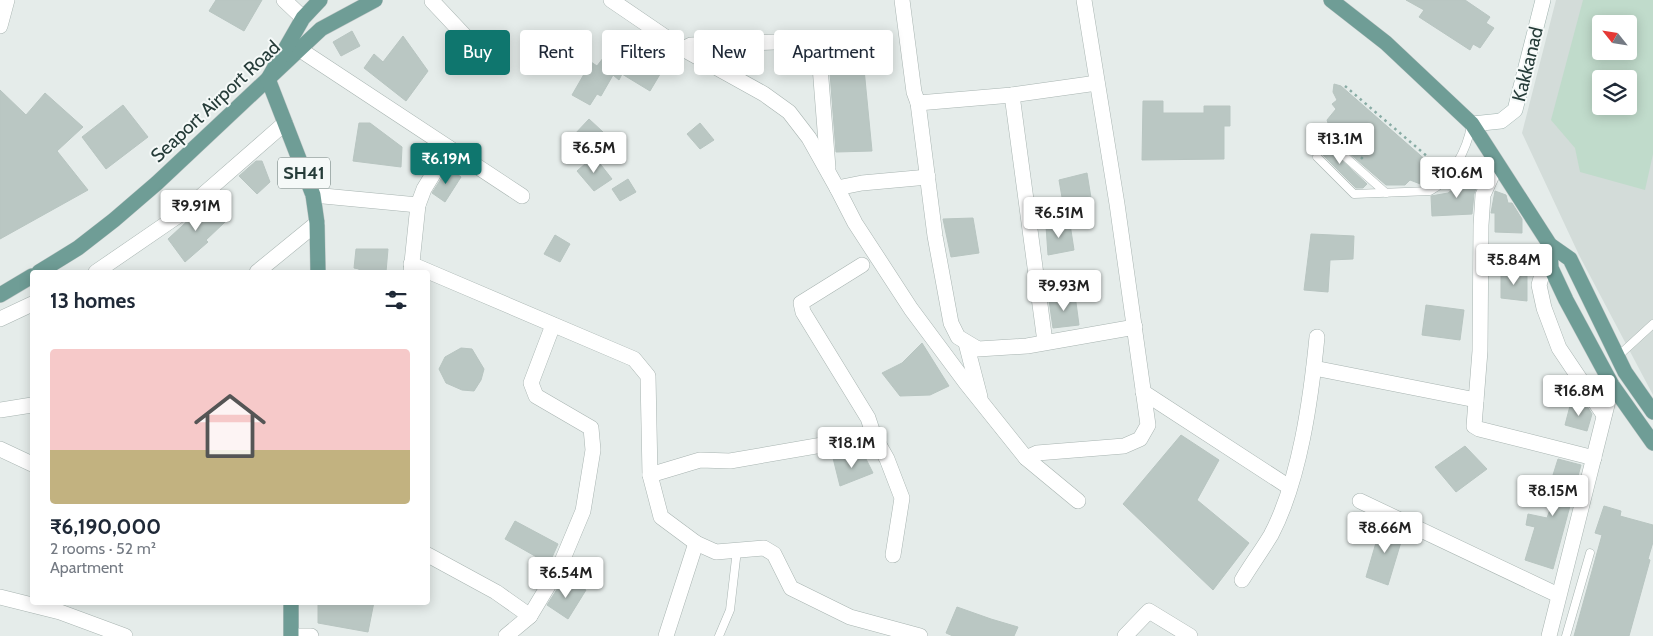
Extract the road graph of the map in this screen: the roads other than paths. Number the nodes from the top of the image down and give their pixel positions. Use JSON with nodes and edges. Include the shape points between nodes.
{"nodes":[{"id":1,"x":8,"y":0,"type":"edge"},
{"id":2,"x":284,"y":0,"type":"edge"},
{"id":3,"x":298,"y":0,"type":"edge"},
{"id":4,"x":320,"y":0,"type":"edge"},
{"id":5,"x":375,"y":0,"type":"edge"},
{"id":6,"x":433,"y":0,"type":"edge"},
{"id":7,"x":611,"y":0,"type":"edge"},
{"id":8,"x":902,"y":0,"type":"edge"},
{"id":9,"x":1084,"y":0,"type":"edge"},
{"id":10,"x":1331,"y":0,"type":"edge"},
{"id":11,"x":1542,"y":0,"type":"edge"},
{"id":12,"x":303,"y":18,"type":"junction"},
{"id":13,"x":0,"y":26,"type":"edge"},
{"id":14,"x":460,"y":30,"type":"edge"},
{"id":15,"x":655,"y":30,"type":"edge"},
{"id":16,"x":684,"y":48,"type":"edge"},
{"id":17,"x":299,"y":49,"type":"junction"},
{"id":18,"x":684,"y":50,"type":"edge"},
{"id":19,"x":268,"y":78,"type":"junction"},
{"id":20,"x":1098,"y":83,"type":"junction"},
{"id":21,"x":1012,"y":95,"type":"junction"},
{"id":22,"x":918,"y":103,"type":"junction"},
{"id":23,"x":285,"y":123,"type":"junction"},
{"id":24,"x":1472,"y":124,"type":"junction"},
{"id":25,"x":1326,"y":139,"type":"dead end"},
{"id":26,"x":449,"y":148,"type":"junction"},
{"id":27,"x":1318,"y":157,"type":"dead end"},
{"id":28,"x":1497,"y":164,"type":"junction"},
{"id":29,"x":828,"y":174,"type":"junction"},
{"id":30,"x":928,"y":177,"type":"junction"},
{"id":31,"x":837,"y":188,"type":"junction"},
{"id":32,"x":1386,"y":193,"type":"junction"},
{"id":33,"x":313,"y":195,"type":"junction"},
{"id":34,"x":522,"y":196,"type":"dead end"},
{"id":35,"x":418,"y":205,"type":"junction"},
{"id":36,"x":317,"y":223,"type":"junction"},
{"id":37,"x":1550,"y":246,"type":"junction"},
{"id":38,"x":862,"y":265,"type":"dead end"},
{"id":39,"x":411,"y":268,"type":"edge"},
{"id":40,"x":42,"y":270,"type":"edge"},
{"id":41,"x":99,"y":270,"type":"edge"},
{"id":42,"x":259,"y":270,"type":"edge"},
{"id":43,"x":318,"y":270,"type":"edge"},
{"id":44,"x":430,"y":276,"type":"edge"},
{"id":45,"x":30,"y":277,"type":"edge"},
{"id":46,"x":0,"y":294,"type":"edge"},
{"id":47,"x":30,"y":305,"type":"edge"},
{"id":48,"x":0,"y":319,"type":"edge"},
{"id":49,"x":1653,"y":324,"type":"edge"},
{"id":50,"x":553,"y":325,"type":"junction"},
{"id":51,"x":1135,"y":327,"type":"junction"},
{"id":52,"x":1317,"y":337,"type":"dead end"},
{"id":53,"x":1045,"y":342,"type":"junction"},
{"id":54,"x":966,"y":343,"type":"junction"},
{"id":55,"x":1617,"y":357,"type":"junction"},
{"id":56,"x":1314,"y":368,"type":"junction"},
{"id":57,"x":1612,"y":385,"type":"junction"},
{"id":58,"x":1144,"y":392,"type":"junction"},
{"id":59,"x":1476,"y":400,"type":"junction"},
{"id":60,"x":981,"y":401,"type":"junction"},
{"id":61,"x":30,"y":404,"type":"edge"},
{"id":62,"x":0,"y":410,"type":"edge"},
{"id":63,"x":1653,"y":412,"type":"edge"},
{"id":64,"x":1604,"y":415,"type":"junction"},
{"id":65,"x":874,"y":436,"type":"junction"},
{"id":66,"x":1653,"y":443,"type":"edge"},
{"id":67,"x":0,"y":450,"type":"edge"},
{"id":68,"x":1026,"y":458,"type":"junction"},
{"id":69,"x":1594,"y":458,"type":"junction"},
{"id":70,"x":30,"y":463,"type":"edge"},
{"id":71,"x":650,"y":475,"type":"junction"},
{"id":72,"x":1289,"y":486,"type":"junction"},
{"id":73,"x":1360,"y":501,"type":"dead end"},
{"id":74,"x":1078,"y":502,"type":"dead end"},
{"id":75,"x":696,"y":543,"type":"junction"},
{"id":76,"x":737,"y":550,"type":"junction"},
{"id":77,"x":1590,"y":553,"type":"dead end"},
{"id":78,"x":430,"y":556,"type":"edge"},
{"id":79,"x":893,"y":556,"type":"dead end"},
{"id":80,"x":1242,"y":580,"type":"dead end"},
{"id":81,"x":1558,"y":595,"type":"junction"},
{"id":82,"x":0,"y":597,"type":"edge"},
{"id":83,"x":30,"y":604,"type":"edge"},
{"id":84,"x":32,"y":605,"type":"edge"},
{"id":85,"x":291,"y":605,"type":"edge"},
{"id":86,"x":530,"y":616,"type":"junction"},
{"id":87,"x":125,"y":636,"type":"edge"},
{"id":88,"x":291,"y":636,"type":"edge"},
{"id":89,"x":295,"y":636,"type":"edge"},
{"id":90,"x":311,"y":636,"type":"edge"},
{"id":91,"x":506,"y":636,"type":"edge"},
{"id":92,"x":666,"y":636,"type":"edge"},
{"id":93,"x":719,"y":636,"type":"edge"},
{"id":94,"x":918,"y":636,"type":"edge"},
{"id":95,"x":1125,"y":636,"type":"edge"},
{"id":96,"x":1190,"y":636,"type":"edge"},
{"id":97,"x":1549,"y":636,"type":"edge"},
{"id":98,"x":1566,"y":636,"type":"edge"}],
"edges":[{"from":1,"to":13,"type":"street"},
{"from":2,"to":12,"type":"street"},
{"from":3,"to":12,"type":"street"},
{"from":4,"to":12,"type":"main road"},
{"from":5,"to":17,"type":"main road","name":"Seaport Airport Road","via":[[321,29]]},
{"from":6,"to":14,"type":"street"},
{"from":7,"to":15,"type":"street"},
{"from":8,"to":22,"type":"street"},
{"from":9,"to":20,"type":"street"},
{"from":10,"to":24,"type":"main road","via":[[1386,43]]},
{"from":11,"to":24,"type":"street","name":"Kakkanad","via":[[1515,110],[1501,121]]},
{"from":12,"to":19,"type":"main road"},
{"from":16,"to":29,"type":"street","via":[[691,45],[823,40]]},
{"from":17,"to":19,"type":"main road","name":"Seaport Airport Road"},
{"from":17,"to":26,"type":"street"},
{"from":18,"to":29,"type":"street","via":[[764,94],[789,112]]},
{"from":19,"to":23,"type":"main road","number":"SH41"},
{"from":19,"to":40,"type":"main road","name":"Seaport Airport Road","via":[[158,183],[78,248]]},
{"from":20,"to":21,"type":"street"},
{"from":20,"to":51,"type":"street"},
{"from":21,"to":22,"type":"street"},
{"from":21,"to":53,"type":"street"},
{"from":22,"to":30,"type":"street"},
{"from":23,"to":33,"type":"main road","number":"SH41"},
{"from":23,"to":41,"type":"street","via":[[182,213]]},
{"from":24,"to":28,"type":"main road"},
{"from":24,"to":32,"type":"lane","via":[[1464,149],[1440,186],[1430,191]]},
{"from":25,"to":32,"type":"lane"},
{"from":26,"to":34,"type":"street"},
{"from":26,"to":35,"type":"street"},
{"from":27,"to":32,"type":"lane","via":[[1354,194]]},
{"from":28,"to":37,"type":"main road"},
{"from":28,"to":59,"type":"street","via":[[1483,195],[1480,225],[1480,351]]},
{"from":29,"to":31,"type":"street"},
{"from":30,"to":31,"type":"street"},
{"from":30,"to":54,"type":"street","via":[[951,323],[958,337]]},
{"from":31,"to":60,"type":"street","via":[[855,223],[911,309]]},
{"from":33,"to":35,"type":"street"},
{"from":33,"to":36,"type":"main road","number":"SH41"},
{"from":35,"to":39,"type":"street"},
{"from":36,"to":42,"type":"street"},
{"from":36,"to":43,"type":"main road","number":"SH41"},
{"from":37,"to":55,"type":"main road","via":[[1570,259]]},
{"from":37,"to":57,"type":"main road","via":[[1551,268]]},
{"from":37,"to":64,"type":"street","via":[[1539,284],[1544,308],[1559,348]]},
{"from":38,"to":65,"type":"street","via":[[801,303],[803,312],[868,418]]},
{"from":44,"to":50,"type":"street"},
{"from":45,"to":46,"type":"main road"},
{"from":47,"to":48,"type":"street"},
{"from":49,"to":55,"type":"lane"},
{"from":50,"to":71,"type":"street","via":[[634,359],[648,376]]},
{"from":50,"to":86,"type":"street","via":[[531,383],[536,396],[591,428],[592,450],[583,511],[560,566]]},
{"from":51,"to":53,"type":"street"},
{"from":51,"to":58,"type":"street"},
{"from":52,"to":56,"type":"street"},
{"from":53,"to":54,"type":"street","via":[[978,349]]},
{"from":54,"to":60,"type":"street"},
{"from":55,"to":63,"type":"main road"},
{"from":56,"to":59,"type":"street"},
{"from":56,"to":72,"type":"street","via":[[1311,402]]},
{"from":57,"to":64,"type":"street"},
{"from":57,"to":66,"type":"main road"},
{"from":58,"to":68,"type":"street","via":[[1148,425],[1140,439],[1124,446],[1037,453]]},
{"from":58,"to":72,"type":"street"},
{"from":59,"to":69,"type":"street","via":[[1474,426],[1479,430]]},
{"from":60,"to":68,"type":"street"},
{"from":61,"to":62,"type":"street"},
{"from":64,"to":69,"type":"street"},
{"from":65,"to":71,"type":"street","via":[[730,461],[700,460]]},
{"from":65,"to":79,"type":"street","via":[[902,498]]},
{"from":67,"to":70,"type":"street"},
{"from":68,"to":74,"type":"street"},
{"from":69,"to":81,"type":"street"},
{"from":71,"to":75,"type":"street","via":[[661,517]]},
{"from":72,"to":80,"type":"street","via":[[1271,534]]},
{"from":73,"to":81,"type":"street"},
{"from":75,"to":76,"type":"street","via":[[716,552]]},
{"from":75,"to":92,"type":"street"},
{"from":76,"to":93,"type":"lane","via":[[730,610]]},
{"from":76,"to":94,"type":"street","via":[[764,548],[774,554],[792,588],[850,617]]},
{"from":77,"to":98,"type":"lane"},
{"from":78,"to":86,"type":"street","via":[[489,588]]},
{"from":81,"to":97,"type":"street"},
{"from":82,"to":83,"type":"street"},
{"from":84,"to":87,"type":"street"},
{"from":85,"to":88,"type":"main road"},
{"from":86,"to":91,"type":"street"},
{"from":89,"to":90,"type":"street"},
{"from":95,"to":96,"type":"street","via":[[1149,611]]}]}
